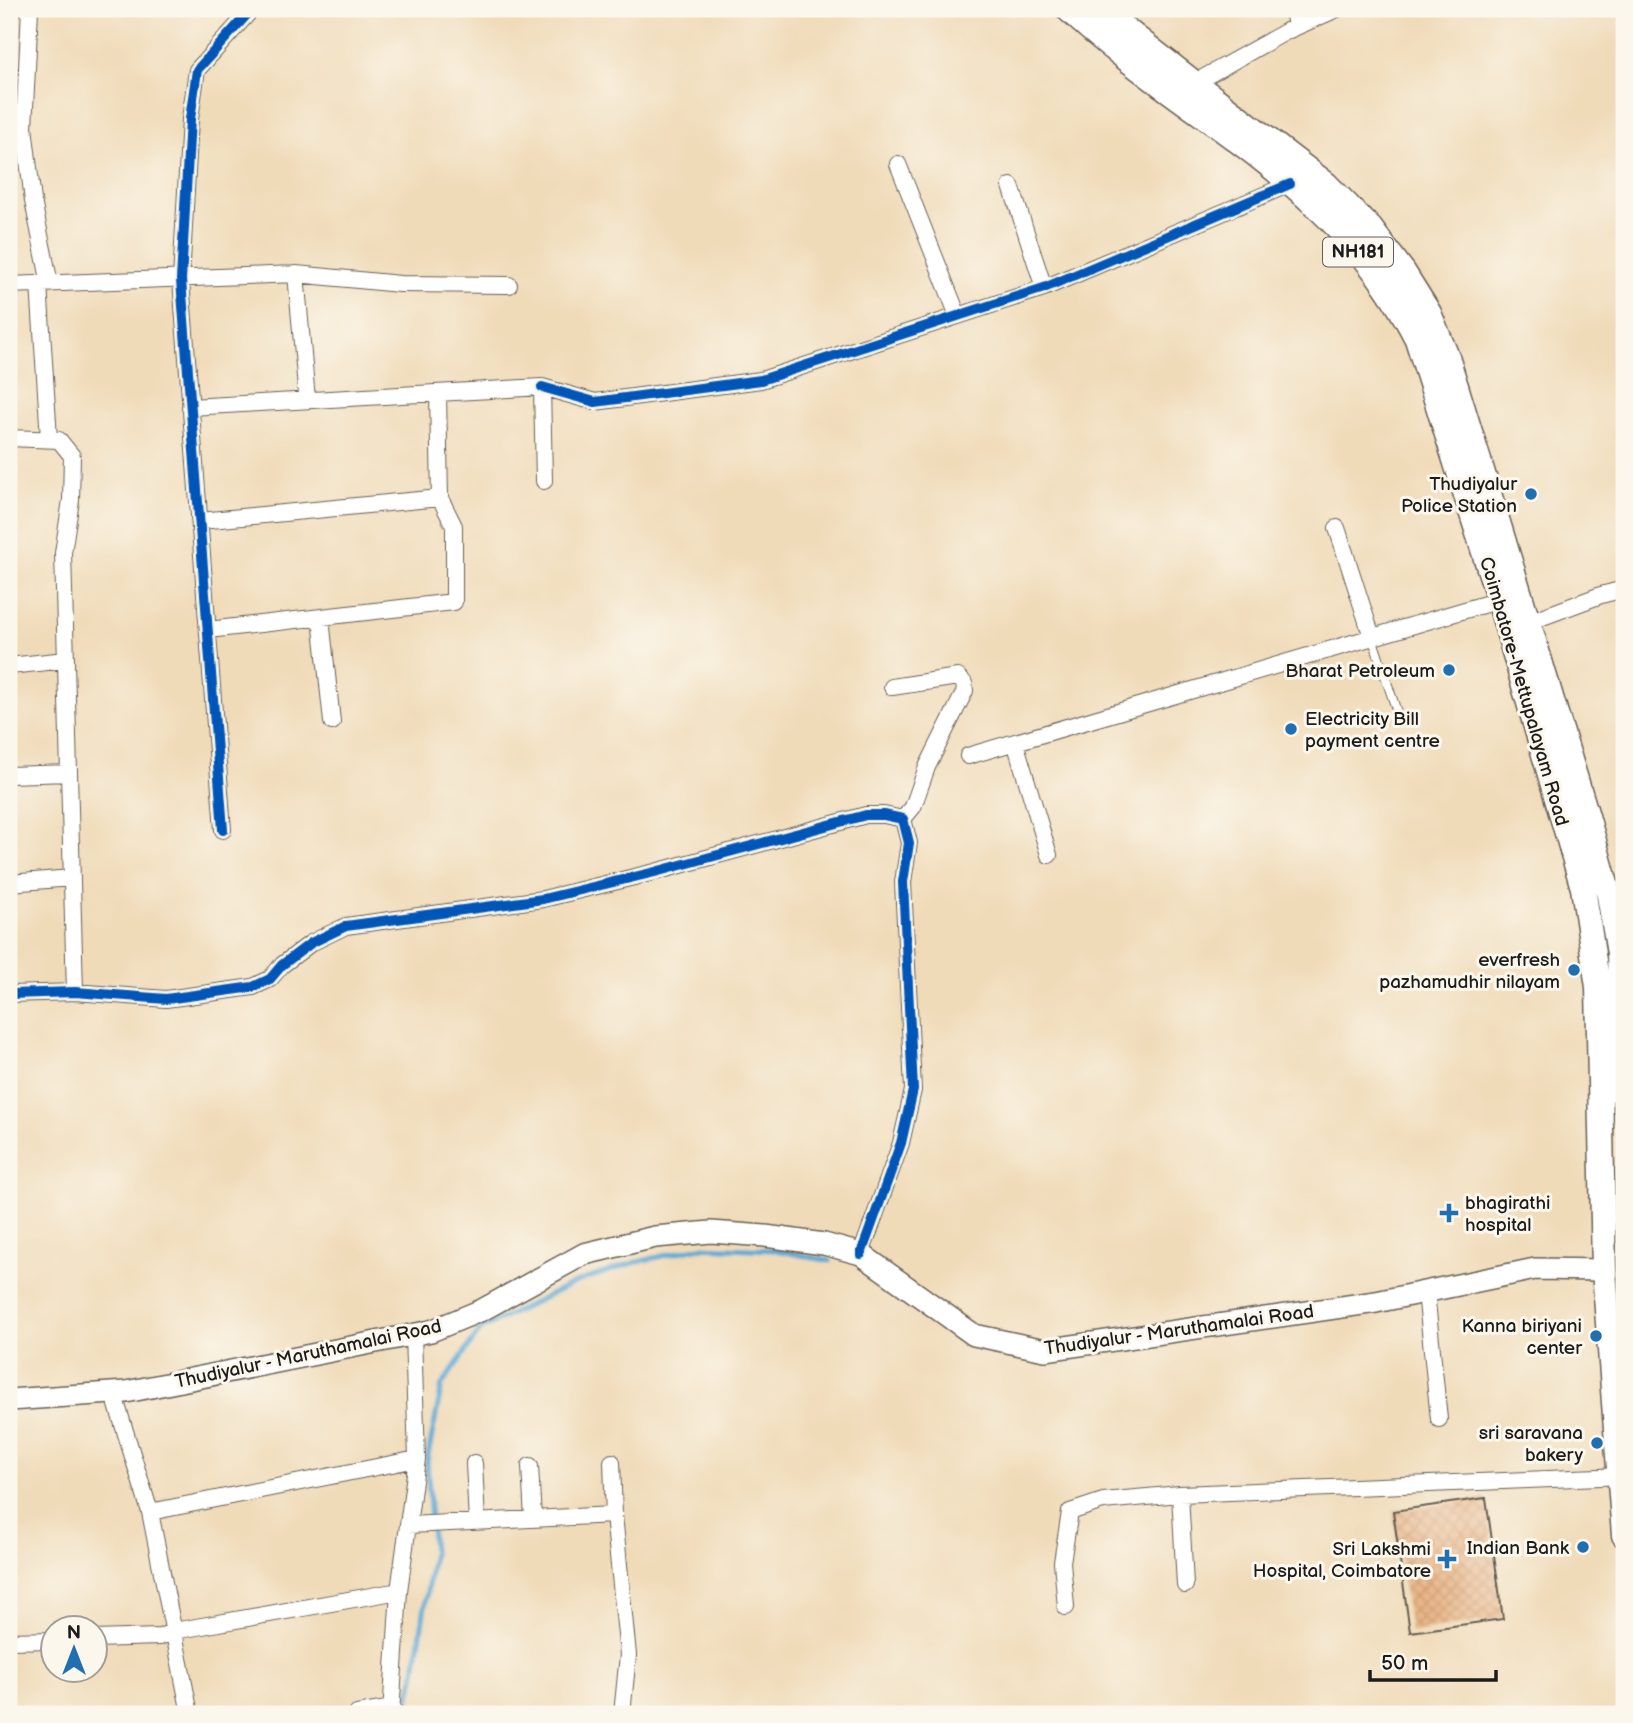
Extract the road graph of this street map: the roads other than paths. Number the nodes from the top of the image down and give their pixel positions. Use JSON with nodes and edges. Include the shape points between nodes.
{"nodes":[{"id":1,"x":30,"y":9,"type":"edge"},
{"id":2,"x":252,"y":9,"type":"edge"},
{"id":3,"x":1068,"y":9,"type":"edge"},
{"id":4,"x":1104,"y":9,"type":"edge"},
{"id":5,"x":1293,"y":9,"type":"edge"},
{"id":6,"x":1338,"y":9,"type":"edge"},
{"id":7,"x":1296,"y":27,"type":"junction"},
{"id":8,"x":1194,"y":83,"type":"junction"},
{"id":9,"x":898,"y":164,"type":"dead end"},
{"id":10,"x":1290,"y":184,"type":"junction"},
{"id":11,"x":1011,"y":186,"type":"dead end"},
{"id":12,"x":296,"y":275,"type":"junction"},
{"id":13,"x":181,"y":280,"type":"junction"},
{"id":14,"x":44,"y":284,"type":"junction"},
{"id":15,"x":9,"y":285,"type":"edge"},
{"id":16,"x":509,"y":285,"type":"dead end"},
{"id":17,"x":1044,"y":288,"type":"junction"},
{"id":18,"x":958,"y":316,"type":"junction"},
{"id":19,"x":542,"y":387,"type":"junction"},
{"id":20,"x":438,"y":393,"type":"junction"},
{"id":21,"x":307,"y":400,"type":"junction"},
{"id":22,"x":190,"y":407,"type":"junction"},
{"id":23,"x":9,"y":438,"type":"edge"},
{"id":24,"x":49,"y":439,"type":"junction"},
{"id":25,"x":544,"y":481,"type":"dead end"},
{"id":26,"x":440,"y":498,"type":"junction"},
{"id":27,"x":200,"y":521,"type":"junction"},
{"id":28,"x":1336,"y":527,"type":"dead end"},
{"id":29,"x":1624,"y":589,"type":"edge"},
{"id":30,"x":1499,"y":600,"type":"junction"},
{"id":31,"x":321,"y":618,"type":"junction"},
{"id":32,"x":1528,"y":622,"type":"junction"},
{"id":33,"x":208,"y":630,"type":"junction"},
{"id":34,"x":1372,"y":637,"type":"junction"},
{"id":35,"x":66,"y":660,"type":"junction"},
{"id":36,"x":9,"y":666,"type":"edge"},
{"id":37,"x":892,"y":687,"type":"dead end"},
{"id":38,"x":1398,"y":715,"type":"dead end"},
{"id":39,"x":332,"y":722,"type":"dead end"},
{"id":40,"x":1015,"y":742,"type":"junction"},
{"id":41,"x":968,"y":755,"type":"dead end"},
{"id":42,"x":69,"y":773,"type":"junction"},
{"id":43,"x":9,"y":775,"type":"edge"},
{"id":44,"x":903,"y":819,"type":"junction"},
{"id":45,"x":223,"y":830,"type":"dead end"},
{"id":46,"x":1049,"y":855,"type":"dead end"},
{"id":47,"x":72,"y":878,"type":"junction"},
{"id":48,"x":9,"y":883,"type":"edge"},
{"id":49,"x":1614,"y":983,"type":"edge"},
{"id":50,"x":75,"y":992,"type":"junction"},
{"id":51,"x":9,"y":994,"type":"edge"},
{"id":52,"x":1614,"y":1012,"type":"edge"},
{"id":53,"x":1624,"y":1096,"type":"edge"},
{"id":54,"x":861,"y":1254,"type":"junction"},
{"id":55,"x":1604,"y":1270,"type":"junction"},
{"id":56,"x":1426,"y":1292,"type":"junction"},
{"id":57,"x":413,"y":1334,"type":"junction"},
{"id":58,"x":113,"y":1392,"type":"junction"},
{"id":59,"x":9,"y":1400,"type":"edge"},
{"id":60,"x":1439,"y":1419,"type":"dead end"},
{"id":61,"x":417,"y":1459,"type":"junction"},
{"id":62,"x":612,"y":1462,"type":"dead end"},
{"id":63,"x":474,"y":1463,"type":"dead end"},
{"id":64,"x":530,"y":1466,"type":"dead end"},
{"id":65,"x":1621,"y":1476,"type":"edge"},
{"id":66,"x":1180,"y":1494,"type":"junction"},
{"id":67,"x":150,"y":1512,"type":"junction"},
{"id":68,"x":614,"y":1515,"type":"junction"},
{"id":69,"x":533,"y":1519,"type":"junction"},
{"id":70,"x":477,"y":1522,"type":"junction"},
{"id":71,"x":423,"y":1524,"type":"junction"},
{"id":72,"x":1624,"y":1535,"type":"edge"},
{"id":73,"x":1185,"y":1585,"type":"dead end"},
{"id":74,"x":400,"y":1591,"type":"junction"},
{"id":75,"x":1066,"y":1608,"type":"dead end"},
{"id":76,"x":174,"y":1631,"type":"junction"},
{"id":77,"x":108,"y":1639,"type":"edge"},
{"id":78,"x":38,"y":1640,"type":"edge"},
{"id":79,"x":9,"y":1641,"type":"edge"},
{"id":80,"x":392,"y":1711,"type":"edge"},
{"id":81,"x":190,"y":1714,"type":"edge"},
{"id":82,"x":357,"y":1714,"type":"edge"},
{"id":83,"x":622,"y":1714,"type":"edge"}],
"edges":[{"from":1,"to":14,"type":"street","via":[[24,127]]},
{"from":2,"to":13,"type":"street","via":[[197,70]]},
{"from":3,"to":10,"type":"highway","name":"Coimbatore-Mettupalayam Road","number":"NH181","via":[[1094,34]]},
{"from":4,"to":8,"type":"highway","number":"NH181"},
{"from":5,"to":7,"type":"street"},
{"from":6,"to":7,"type":"street"},
{"from":7,"to":8,"type":"street"},
{"from":8,"to":32,"type":"highway","number":"NH181","via":[[1326,184],[1370,228],[1429,313],[1447,356]]},
{"from":9,"to":18,"type":"street"},
{"from":10,"to":17,"type":"street"},
{"from":10,"to":30,"type":"highway","name":"Coimbatore-Mettupalayam Road","number":"NH181","via":[[1315,204],[1400,305],[1417,339]]},
{"from":11,"to":17,"type":"street"},
{"from":12,"to":13,"type":"street"},
{"from":12,"to":16,"type":"street","via":[[400,284]]},
{"from":12,"to":21,"type":"street"},
{"from":13,"to":14,"type":"street"},
{"from":13,"to":22,"type":"street"},
{"from":14,"to":15,"type":"street"},
{"from":14,"to":24,"type":"street"},
{"from":17,"to":18,"type":"street"},
{"from":18,"to":19,"type":"street","via":[[761,380],[595,402]]},
{"from":19,"to":20,"type":"street"},
{"from":19,"to":25,"type":"street"},
{"from":20,"to":21,"type":"street"},
{"from":20,"to":26,"type":"street"},
{"from":21,"to":22,"type":"street"},
{"from":22,"to":27,"type":"street"},
{"from":23,"to":24,"type":"street"},
{"from":24,"to":35,"type":"street","via":[[59,440],[72,456],[63,553]]},
{"from":26,"to":27,"type":"street"},
{"from":26,"to":31,"type":"street","via":[[454,526],[454,602]]},
{"from":27,"to":33,"type":"street"},
{"from":28,"to":34,"type":"street"},
{"from":29,"to":32,"type":"street"},
{"from":30,"to":34,"type":"street"},
{"from":30,"to":49,"type":"highway","name":"Coimbatore-Mettupalayam Road","number":"NH181"},
{"from":31,"to":33,"type":"street"},
{"from":31,"to":39,"type":"street"},
{"from":32,"to":49,"type":"highway","number":"NH181","via":[[1609,895]]},
{"from":33,"to":45,"type":"street"},
{"from":34,"to":38,"type":"lane"},
{"from":34,"to":40,"type":"street"},
{"from":35,"to":36,"type":"street"},
{"from":35,"to":42,"type":"street"},
{"from":37,"to":44,"type":"street","via":[[958,677],[965,691],[927,767],[913,807]]},
{"from":40,"to":41,"type":"street"},
{"from":40,"to":46,"type":"street"},
{"from":42,"to":43,"type":"street"},
{"from":42,"to":47,"type":"street"},
{"from":44,"to":50,"type":"street","via":[[866,815],[543,899],[346,926],[311,943],[270,979],[253,987],[166,999]]},
{"from":44,"to":54,"type":"street","via":[[909,843],[904,882],[913,1090],[901,1143]]},
{"from":47,"to":48,"type":"street"},
{"from":47,"to":50,"type":"street"},
{"from":49,"to":52,"type":"highway","number":"NH181"},
{"from":50,"to":51,"type":"street"},
{"from":52,"to":53,"type":"highway","number":"NH181"},
{"from":52,"to":55,"type":"highway","number":"NH181"},
{"from":54,"to":56,"type":"main road","name":"Thudiyalur - Maruthamalai Road","via":[[974,1335],[1045,1350]]},
{"from":54,"to":57,"type":"main road","name":"Thudiyalur - Maruthamalai Road","via":[[824,1244],[711,1231],[655,1237],[584,1254],[482,1310]]},
{"from":55,"to":56,"type":"main road","name":"Thudiyalur - Maruthamalai Road","via":[[1535,1269]]},
{"from":55,"to":65,"type":"highway","number":"NH181"},
{"from":56,"to":60,"type":"street"},
{"from":57,"to":58,"type":"main road","name":"Thudiyalur - Maruthamalai Road"},
{"from":57,"to":61,"type":"street"},
{"from":58,"to":59,"type":"main road","name":"Thudiyalur - Maruthamalai Road"},
{"from":58,"to":67,"type":"street"},
{"from":61,"to":67,"type":"street"},
{"from":61,"to":71,"type":"street"},
{"from":62,"to":68,"type":"street"},
{"from":63,"to":70,"type":"street"},
{"from":64,"to":69,"type":"street"},
{"from":65,"to":66,"type":"street"},
{"from":65,"to":72,"type":"highway","number":"NH181"},
{"from":66,"to":73,"type":"street"},
{"from":66,"to":75,"type":"street","via":[[1103,1501],[1070,1511],[1062,1562]]},
{"from":67,"to":76,"type":"street"},
{"from":68,"to":69,"type":"street"},
{"from":68,"to":83,"type":"street","via":[[628,1655]]},
{"from":69,"to":70,"type":"street"},
{"from":70,"to":71,"type":"street"},
{"from":71,"to":74,"type":"street"},
{"from":74,"to":76,"type":"street"},
{"from":74,"to":80,"type":"street"},
{"from":76,"to":77,"type":"street","via":[[160,1637]]},
{"from":76,"to":81,"type":"street"},
{"from":78,"to":79,"type":"street"},
{"from":80,"to":82,"type":"street"}]}
